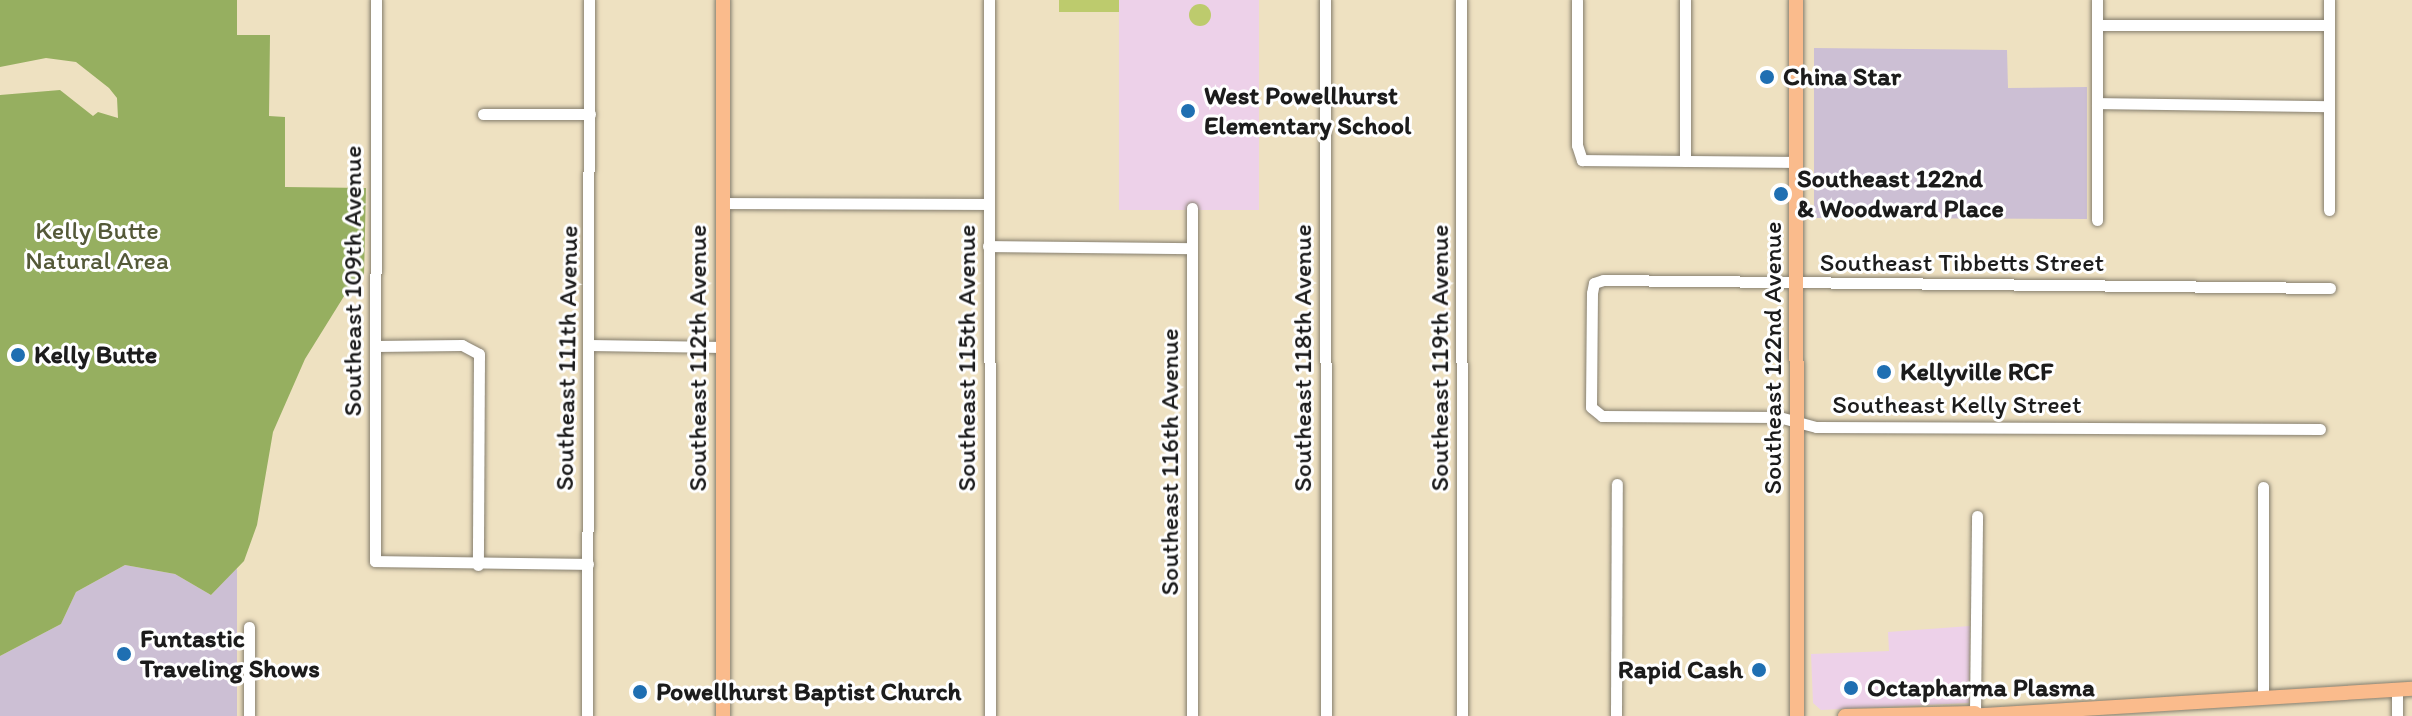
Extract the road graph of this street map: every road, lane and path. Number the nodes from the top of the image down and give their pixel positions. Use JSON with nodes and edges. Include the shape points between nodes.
{"nodes":[{"id":1,"x":376,"y":0,"type":"edge"},
{"id":2,"x":589,"y":0,"type":"edge"},
{"id":3,"x":723,"y":0,"type":"edge"},
{"id":4,"x":989,"y":0,"type":"edge"},
{"id":5,"x":1325,"y":0,"type":"edge"},
{"id":6,"x":1461,"y":0,"type":"edge"},
{"id":7,"x":1577,"y":0,"type":"edge"},
{"id":8,"x":1685,"y":0,"type":"edge"},
{"id":9,"x":1796,"y":0,"type":"edge"},
{"id":10,"x":2097,"y":0,"type":"edge"},
{"id":11,"x":2329,"y":0,"type":"edge"},
{"id":12,"x":2097,"y":25,"type":"junction"},
{"id":13,"x":2329,"y":25,"type":"junction"},
{"id":14,"x":2097,"y":103,"type":"junction"},
{"id":15,"x":2326,"y":106,"type":"junction"},
{"id":16,"x":483,"y":114,"type":"dead end"},
{"id":17,"x":590,"y":114,"type":"junction"},
{"id":18,"x":1685,"y":161,"type":"junction"},
{"id":19,"x":1796,"y":162,"type":"junction"},
{"id":20,"x":722,"y":203,"type":"junction"},
{"id":21,"x":989,"y":204,"type":"junction"},
{"id":22,"x":1192,"y":208,"type":"dead end"},
{"id":23,"x":2329,"y":210,"type":"dead end"},
{"id":24,"x":2097,"y":220,"type":"dead end"},
{"id":25,"x":988,"y":246,"type":"junction"},
{"id":26,"x":1191,"y":248,"type":"junction"},
{"id":27,"x":1797,"y":284,"type":"junction"},
{"id":28,"x":2330,"y":288,"type":"dead end"},
{"id":29,"x":589,"y":345,"type":"junction"},
{"id":30,"x":375,"y":346,"type":"junction"},
{"id":31,"x":723,"y":347,"type":"junction"},
{"id":32,"x":1595,"y":413,"type":"joint"},
{"id":33,"x":1797,"y":422,"type":"junction"},
{"id":34,"x":2320,"y":429,"type":"dead end"},
{"id":35,"x":1617,"y":484,"type":"dead end"},
{"id":36,"x":2263,"y":487,"type":"dead end"},
{"id":37,"x":1977,"y":516,"type":"dead end"},
{"id":38,"x":588,"y":564,"type":"junction"},
{"id":39,"x":478,"y":565,"type":"junction"},
{"id":40,"x":249,"y":627,"type":"dead end"},
{"id":41,"x":2404,"y":689,"type":"edge"},
{"id":42,"x":2263,"y":696,"type":"junction"},
{"id":43,"x":2159,"y":708,"type":"edge"},
{"id":44,"x":1971,"y":714,"type":"edge"},
{"id":45,"x":249,"y":716,"type":"edge"},
{"id":46,"x":587,"y":716,"type":"edge"},
{"id":47,"x":723,"y":716,"type":"edge"},
{"id":48,"x":990,"y":716,"type":"edge"},
{"id":49,"x":1192,"y":716,"type":"edge"},
{"id":50,"x":1326,"y":716,"type":"edge"},
{"id":51,"x":1462,"y":716,"type":"edge"},
{"id":52,"x":1616,"y":716,"type":"edge"},
{"id":53,"x":1797,"y":716,"type":"edge"},
{"id":54,"x":1845,"y":716,"type":"edge"},
{"id":55,"x":2397,"y":716,"type":"edge"}],
"edges":[{"from":1,"to":30,"type":"street","name":"Southeast 109th Avenue"},
{"from":2,"to":17,"type":"street","name":"Southeast 111th Avenue"},
{"from":3,"to":20,"type":"main road","name":"Southeast 112th Avenue"},
{"from":4,"to":21,"type":"street","name":"Southeast 115th Avenue"},
{"from":5,"to":50,"type":"street","name":"Southeast 118th Avenue"},
{"from":6,"to":51,"type":"street","name":"Southeast 119th Avenue"},
{"from":7,"to":18,"type":"street","via":[[1577,145],[1582,160]]},
{"from":8,"to":18,"type":"street"},
{"from":9,"to":19,"type":"main road","name":"Southeast 122nd Avenue"},
{"from":10,"to":12,"type":"street"},
{"from":11,"to":13,"type":"street"},
{"from":12,"to":13,"type":"street"},
{"from":12,"to":14,"type":"street"},
{"from":13,"to":15,"type":"street"},
{"from":14,"to":15,"type":"street"},
{"from":14,"to":24,"type":"street"},
{"from":15,"to":23,"type":"street"},
{"from":16,"to":17,"type":"street"},
{"from":17,"to":29,"type":"street","name":"Southeast 111th Avenue"},
{"from":18,"to":19,"type":"street"},
{"from":19,"to":27,"type":"main road","name":"Southeast 122nd Avenue"},
{"from":20,"to":21,"type":"street"},
{"from":20,"to":31,"type":"main road","name":"Southeast 112th Avenue"},
{"from":21,"to":25,"type":"street","name":"Southeast 115th Avenue"},
{"from":22,"to":26,"type":"street","name":"Southeast 116th Avenue"},
{"from":25,"to":26,"type":"street"},
{"from":25,"to":48,"type":"street","name":"Southeast 115th Avenue"},
{"from":26,"to":49,"type":"street","name":"Southeast 116th Avenue"},
{"from":27,"to":28,"type":"street","name":"Southeast Tibbetts Street"},
{"from":27,"to":32,"type":"street","name":"Southeast Tibbetts Street","via":[[1594,283]]},
{"from":27,"to":33,"type":"main road","name":"Southeast 122nd Avenue"},
{"from":29,"to":31,"type":"street"},
{"from":29,"to":38,"type":"street","name":"Southeast 111th Avenue"},
{"from":30,"to":39,"type":"street","via":[[477,350]]},
{"from":30,"to":39,"type":"street","name":"Southeast 109th Avenue","via":[[375,561]]},
{"from":31,"to":47,"type":"main road","name":"Southeast 112th Avenue"},
{"from":32,"to":33,"type":"street","name":"Southeast Kelly Street"},
{"from":33,"to":34,"type":"street","name":"Southeast Kelly Street","via":[[1816,427]]},
{"from":33,"to":53,"type":"main road","name":"Southeast 122nd Avenue"},
{"from":35,"to":52,"type":"street"},
{"from":36,"to":42,"type":"street"},
{"from":37,"to":44,"type":"street"},
{"from":38,"to":39,"type":"street"},
{"from":38,"to":46,"type":"street","name":"Southeast 111th Avenue"},
{"from":40,"to":45,"type":"street"},
{"from":41,"to":42,"type":"main road"},
{"from":41,"to":55,"type":"street"},
{"from":42,"to":43,"type":"main road"},
{"from":43,"to":44,"type":"main road"},
{"from":44,"to":54,"type":"main road","via":[[1962,709]]}]}
